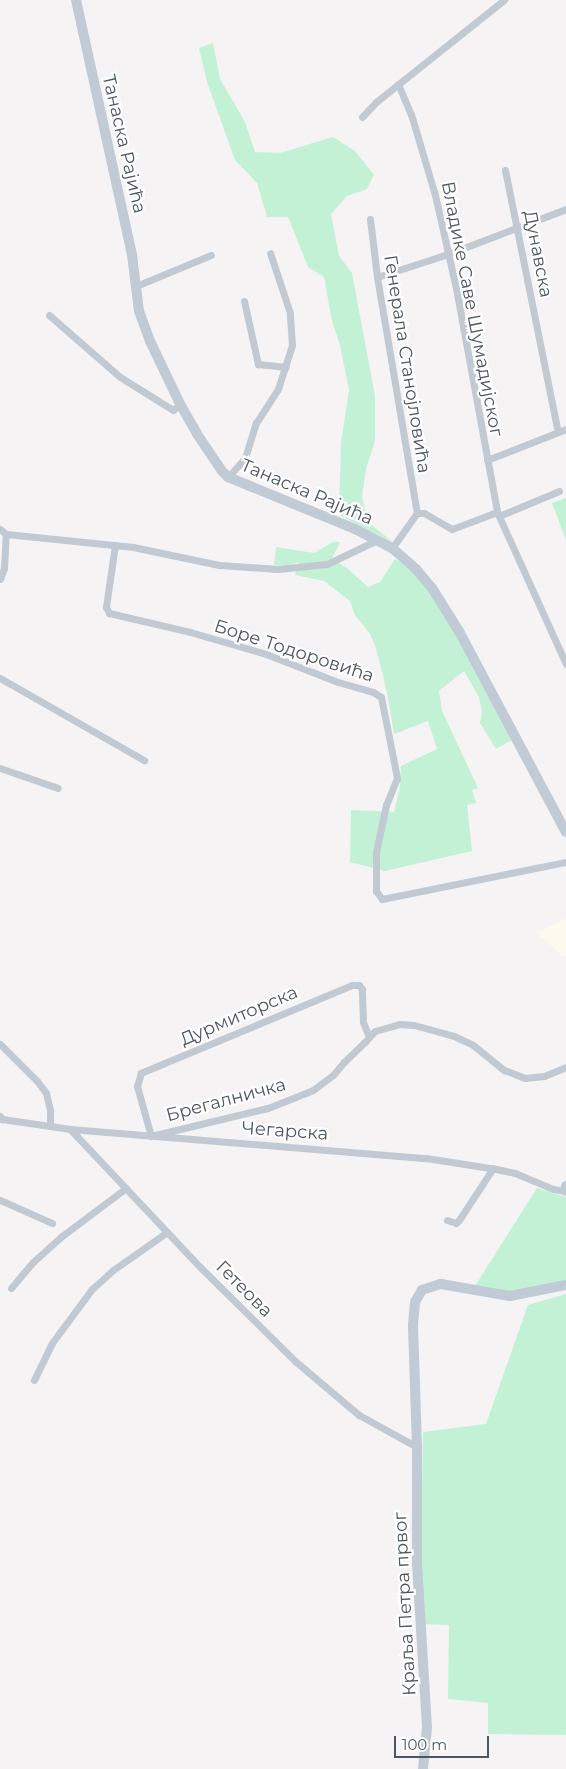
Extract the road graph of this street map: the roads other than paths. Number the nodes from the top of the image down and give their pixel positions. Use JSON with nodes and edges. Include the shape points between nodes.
{"nodes":[{"id":1,"x":76,"y":0,"type":"edge"},
{"id":2,"x":504,"y":0,"type":"edge"},
{"id":3,"x":398,"y":84,"type":"junction"},
{"id":4,"x":362,"y":117,"type":"dead end"},
{"id":5,"x":505,"y":170,"type":"dead end"},
{"id":6,"x":566,"y":209,"type":"edge"},
{"id":7,"x":370,"y":220,"type":"dead end"},
{"id":8,"x":518,"y":227,"type":"junction"},
{"id":9,"x":270,"y":253,"type":"dead end"},
{"id":10,"x":448,"y":254,"type":"junction"},
{"id":11,"x":211,"y":255,"type":"dead end"},
{"id":12,"x":377,"y":277,"type":"junction"},
{"id":13,"x":136,"y":286,"type":"junction"},
{"id":14,"x":244,"y":301,"type":"dead end"},
{"id":15,"x":49,"y":315,"type":"dead end"},
{"id":16,"x":286,"y":367,"type":"junction"},
{"id":17,"x":180,"y":404,"type":"junction"},
{"id":18,"x":566,"y":429,"type":"edge"},
{"id":19,"x":558,"y":432,"type":"junction"},
{"id":20,"x":487,"y":460,"type":"junction"},
{"id":21,"x":228,"y":477,"type":"junction"},
{"id":22,"x":559,"y":491,"type":"dead end"},
{"id":23,"x":417,"y":513,"type":"junction"},
{"id":24,"x":498,"y":514,"type":"junction"},
{"id":25,"x":3,"y":532,"type":"edge"},
{"id":26,"x":377,"y":540,"type":"junction"},
{"id":27,"x":115,"y":546,"type":"junction"},
{"id":28,"x":392,"y":548,"type":"junction"},
{"id":29,"x":0,"y":579,"type":"edge"},
{"id":30,"x":566,"y":664,"type":"edge"},
{"id":31,"x":0,"y":678,"type":"edge"},
{"id":32,"x":144,"y":760,"type":"dead end"},
{"id":33,"x":0,"y":768,"type":"edge"},
{"id":34,"x":58,"y":788,"type":"dead end"},
{"id":35,"x":566,"y":832,"type":"edge"},
{"id":36,"x":566,"y":862,"type":"edge"},
{"id":37,"x":369,"y":1037,"type":"junction"},
{"id":38,"x":0,"y":1044,"type":"edge"},
{"id":39,"x":566,"y":1067,"type":"edge"},
{"id":40,"x":1,"y":1118,"type":"edge"},
{"id":41,"x":50,"y":1126,"type":"junction"},
{"id":42,"x":70,"y":1129,"type":"junction"},
{"id":43,"x":151,"y":1136,"type":"junction"},
{"id":44,"x":493,"y":1168,"type":"junction"},
{"id":45,"x":566,"y":1186,"type":"edge"},
{"id":46,"x":126,"y":1188,"type":"junction"},
{"id":47,"x":566,"y":1191,"type":"edge"},
{"id":48,"x":0,"y":1200,"type":"edge"},
{"id":49,"x":447,"y":1220,"type":"dead end"},
{"id":50,"x":52,"y":1223,"type":"dead end"},
{"id":51,"x":167,"y":1232,"type":"junction"},
{"id":52,"x":566,"y":1285,"type":"edge"},
{"id":53,"x":11,"y":1288,"type":"dead end"},
{"id":54,"x":34,"y":1380,"type":"dead end"},
{"id":55,"x":417,"y":1441,"type":"junction"},
{"id":56,"x":423,"y":1769,"type":"edge"}],
"edges":[{"from":1,"to":13,"type":"street","name":"Танаска Рајића"},
{"from":2,"to":3,"type":"street"},
{"from":3,"to":4,"type":"street"},
{"from":3,"to":10,"type":"street","name":"Владике Саве Шумадијског","via":[[411,114],[435,194]]},
{"from":5,"to":8,"type":"street","name":"Дунавска"},
{"from":6,"to":8,"type":"street"},
{"from":7,"to":12,"type":"street","name":"Генерала Станојловића"},
{"from":8,"to":10,"type":"street"},
{"from":8,"to":19,"type":"street","name":"Дунавска"},
{"from":9,"to":16,"type":"street","via":[[290,313],[292,345]]},
{"from":10,"to":12,"type":"street"},
{"from":10,"to":20,"type":"street","name":"Владике Саве Шумадијског"},
{"from":11,"to":13,"type":"street"},
{"from":12,"to":23,"type":"street","name":"Генерала Станојловића"},
{"from":13,"to":17,"type":"street","name":"Танаска Рајића","via":[[139,310],[150,341]]},
{"from":14,"to":16,"type":"street","via":[[258,364]]},
{"from":15,"to":17,"type":"street","via":[[120,377],[173,410]]},
{"from":16,"to":21,"type":"street","via":[[278,389],[256,423],[245,458]]},
{"from":17,"to":21,"type":"street","name":"Танаска Рајића","via":[[212,458]]},
{"from":18,"to":19,"type":"street"},
{"from":19,"to":20,"type":"street"},
{"from":20,"to":24,"type":"street","name":"Владике Саве Шумадијског"},
{"from":21,"to":26,"type":"street","name":"Танаска Рајића"},
{"from":22,"to":24,"type":"street"},
{"from":23,"to":24,"type":"street","via":[[424,513],[452,529]]},
{"from":23,"to":28,"type":"street"},
{"from":24,"to":30,"type":"street","name":"Владике Саве Шумадијског"},
{"from":25,"to":27,"type":"street"},
{"from":25,"to":29,"type":"street","via":[[4,568]]},
{"from":26,"to":27,"type":"street","via":[[327,564],[278,569],[219,565],[175,554]]},
{"from":26,"to":28,"type":"street","name":"Танаска Рајића"},
{"from":27,"to":36,"type":"street","name":"Боре Тодоровића","via":[[106,607],[109,613],[266,654],[381,697],[398,778],[386,805],[378,844],[376,891],[382,899]]},
{"from":28,"to":35,"type":"street","name":"Танаска Рајића","via":[[416,569],[447,610]]},
{"from":31,"to":32,"type":"street"},
{"from":33,"to":34,"type":"street"},
{"from":37,"to":39,"type":"street","name":"Брегалничка","via":[[383,1027],[414,1025],[473,1045],[504,1070],[525,1078],[544,1076]]},
{"from":37,"to":43,"type":"street","name":"Брегалничка","via":[[332,1075],[307,1093],[268,1108]]},
{"from":37,"to":43,"type":"street","name":"Дурмиторска","via":[[363,1022],[362,989],[359,985],[352,985],[141,1073],[137,1086]]},
{"from":38,"to":41,"type":"street","via":[[46,1093]]},
{"from":40,"to":41,"type":"street","name":"Чегарска"},
{"from":41,"to":42,"type":"street","name":"Чегарска"},
{"from":42,"to":43,"type":"street","name":"Чегарска"},
{"from":42,"to":46,"type":"street","name":"Гетеова"},
{"from":43,"to":44,"type":"street","name":"Чегарска","via":[[380,1153]]},
{"from":44,"to":47,"type":"street","name":"Чегарска"},
{"from":44,"to":49,"type":"street","via":[[459,1220],[456,1223]]},
{"from":45,"to":47,"type":"street"},
{"from":46,"to":51,"type":"street","name":"Гетеова"},
{"from":46,"to":53,"type":"street","via":[[62,1236]]},
{"from":48,"to":50,"type":"street"},
{"from":51,"to":54,"type":"street","via":[[92,1289],[52,1343]]},
{"from":51,"to":55,"type":"street","name":"Гетеова","via":[[295,1361],[336,1397],[359,1416]]},
{"from":52,"to":55,"type":"street","name":"Краља Петра првог","via":[[510,1296],[441,1284],[422,1290],[413,1312]]},
{"from":55,"to":56,"type":"street","name":"Краља Петра првог","via":[[417,1585],[427,1727]]}]}
